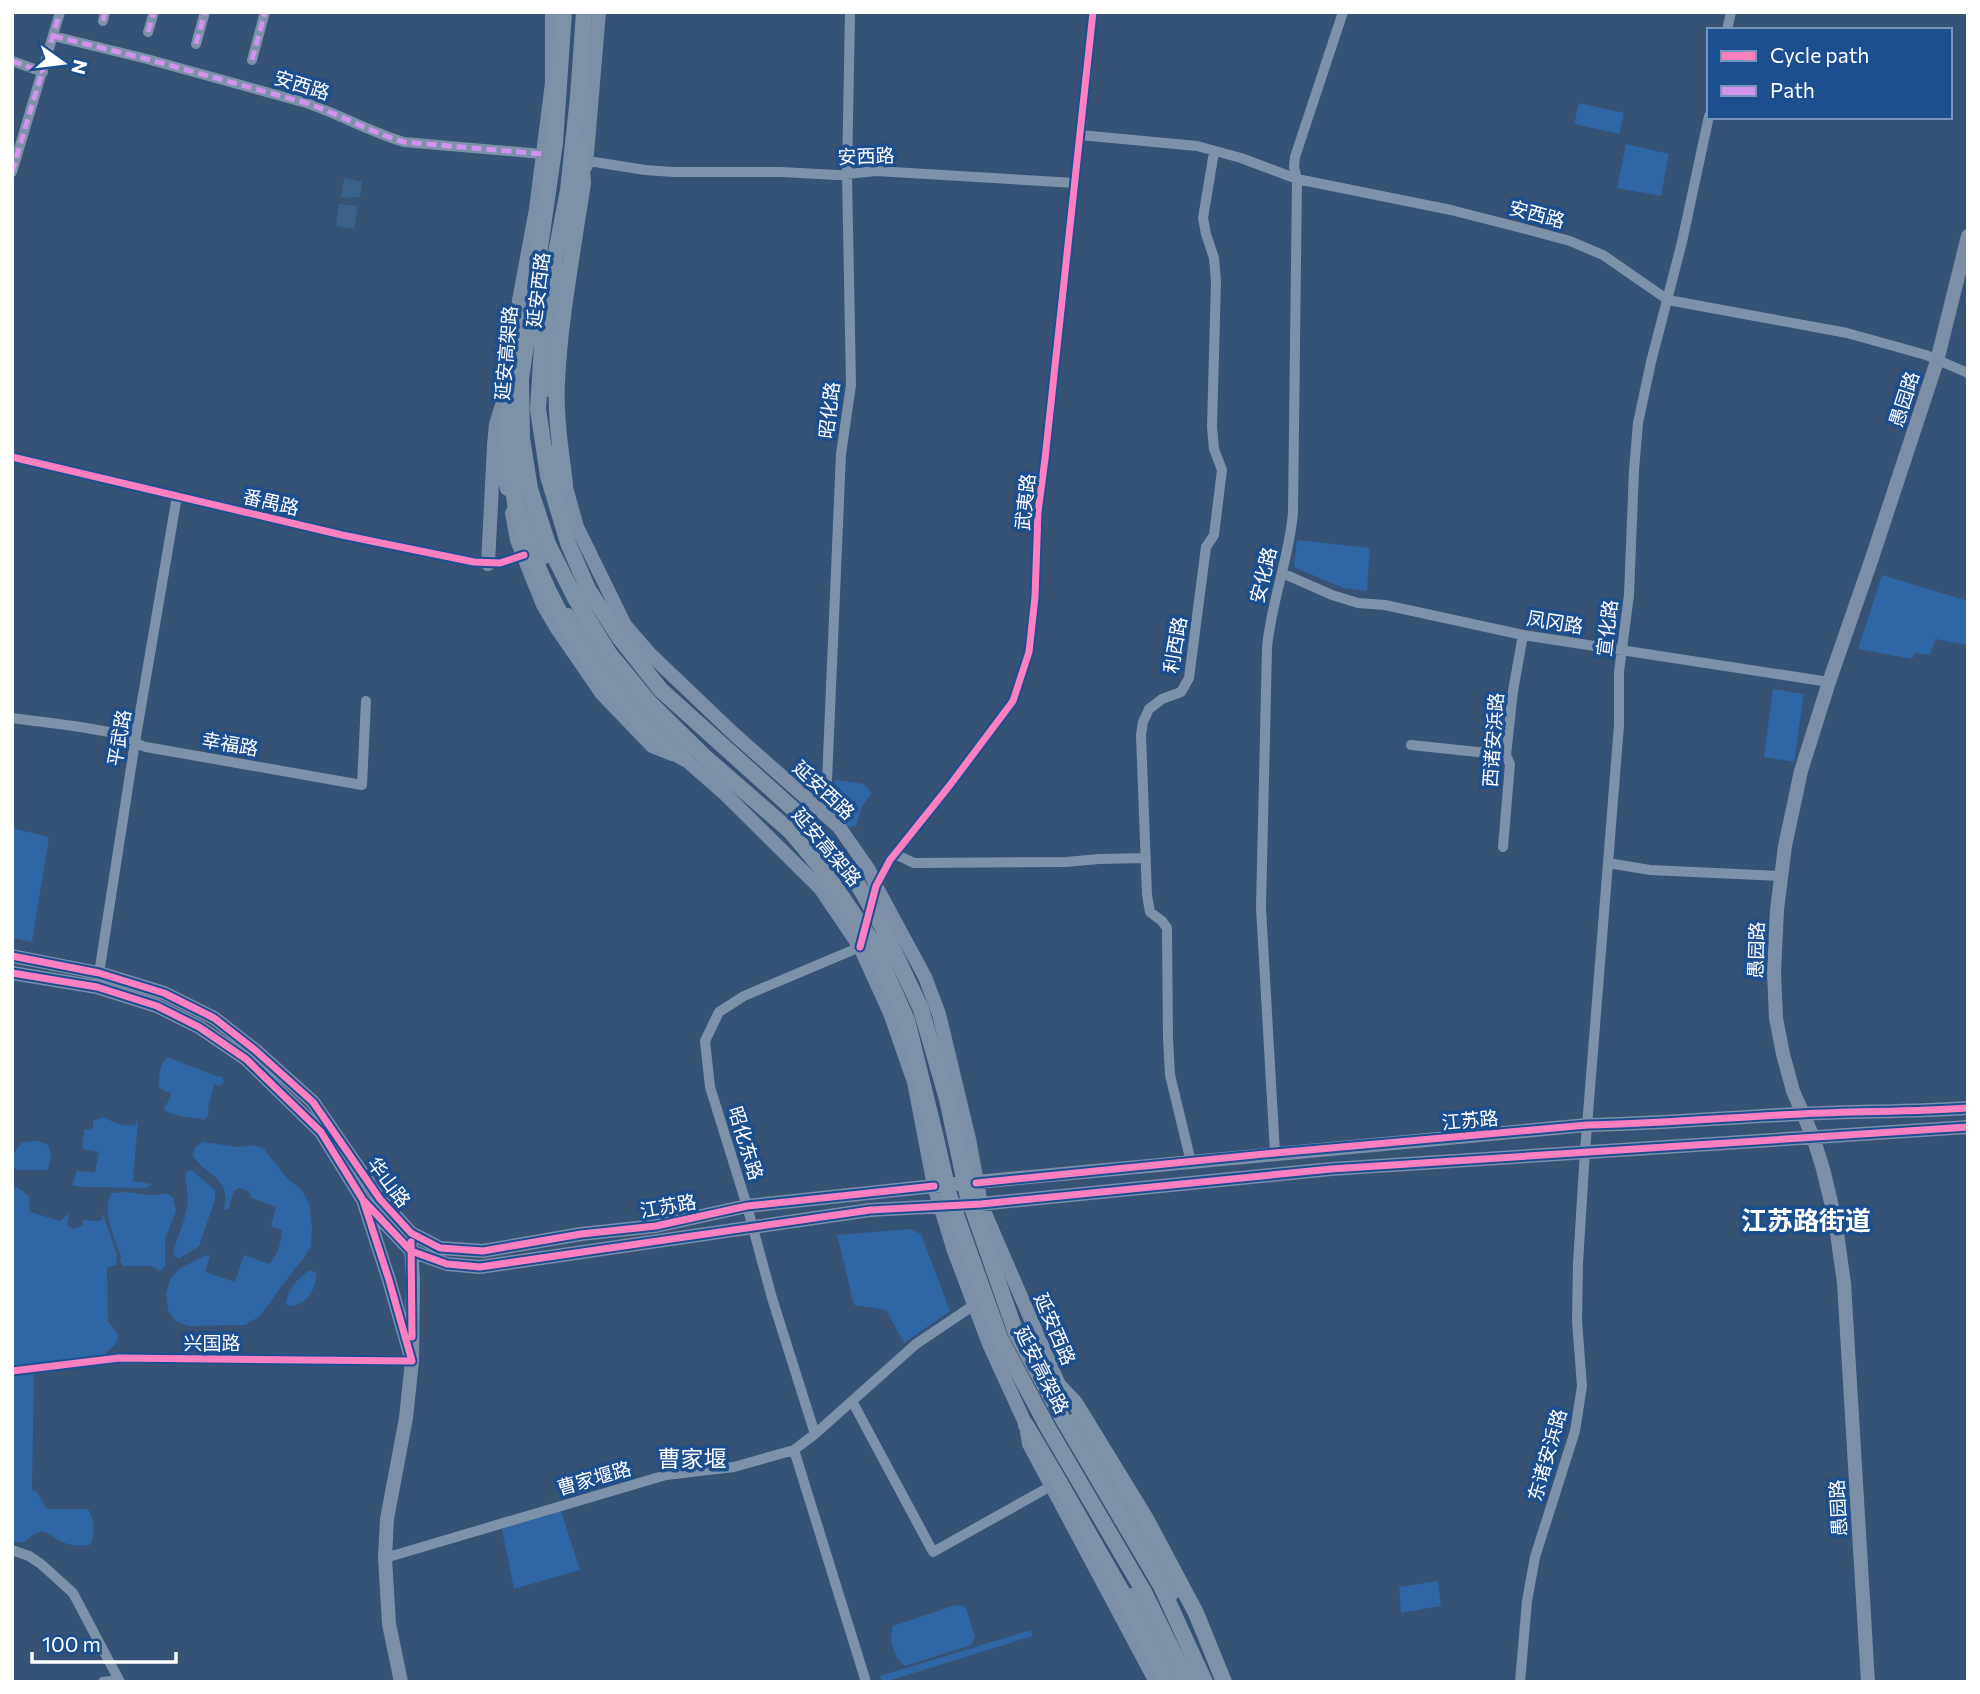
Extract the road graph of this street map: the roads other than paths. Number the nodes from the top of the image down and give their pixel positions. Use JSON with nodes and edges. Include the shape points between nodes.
{"nodes":[{"id":1,"x":60,"y":12,"type":"edge"},
{"id":2,"x":154,"y":12,"type":"edge"},
{"id":3,"x":205,"y":12,"type":"edge"},
{"id":4,"x":265,"y":12,"type":"edge"},
{"id":5,"x":552,"y":12,"type":"edge"},
{"id":6,"x":565,"y":12,"type":"edge"},
{"id":7,"x":582,"y":12,"type":"edge"},
{"id":8,"x":599,"y":12,"type":"edge"},
{"id":9,"x":850,"y":12,"type":"edge"},
{"id":10,"x":1093,"y":12,"type":"edge"},
{"id":11,"x":1343,"y":12,"type":"edge"},
{"id":12,"x":148,"y":32,"type":"dead end"},
{"id":13,"x":53,"y":36,"type":"junction"},
{"id":14,"x":196,"y":44,"type":"dead end"},
{"id":15,"x":252,"y":60,"type":"dead end"},
{"id":16,"x":12,"y":61,"type":"edge"},
{"id":17,"x":43,"y":72,"type":"junction"},
{"id":18,"x":578,"y":97,"type":"junction"},
{"id":19,"x":1708,"y":119,"type":"edge"},
{"id":20,"x":1080,"y":135,"type":"junction"},
{"id":21,"x":1214,"y":152,"type":"junction"},
{"id":22,"x":542,"y":154,"type":"junction"},
{"id":23,"x":581,"y":160,"type":"junction"},
{"id":24,"x":12,"y":172,"type":"edge"},
{"id":25,"x":847,"y":174,"type":"junction"},
{"id":26,"x":1297,"y":179,"type":"junction"},
{"id":27,"x":1075,"y":183,"type":"junction"},
{"id":28,"x":1968,"y":236,"type":"edge"},
{"id":29,"x":1668,"y":300,"type":"junction"},
{"id":30,"x":521,"y":327,"type":"junction"},
{"id":31,"x":1937,"y":361,"type":"junction"},
{"id":32,"x":1968,"y":373,"type":"edge"},
{"id":33,"x":503,"y":402,"type":"junction"},
{"id":34,"x":12,"y":457,"type":"edge"},
{"id":35,"x":565,"y":484,"type":"junction"},
{"id":36,"x":177,"y":496,"type":"junction"},
{"id":37,"x":577,"y":527,"type":"junction"},
{"id":38,"x":538,"y":546,"type":"junction"},
{"id":39,"x":524,"y":555,"type":"junction"},
{"id":40,"x":488,"y":564,"type":"junction"},
{"id":41,"x":1282,"y":573,"type":"junction"},
{"id":42,"x":1523,"y":635,"type":"junction"},
{"id":43,"x":1621,"y":650,"type":"junction"},
{"id":44,"x":1829,"y":682,"type":"junction"},
{"id":45,"x":366,"y":701,"type":"dead end"},
{"id":46,"x":12,"y":718,"type":"edge"},
{"id":47,"x":135,"y":742,"type":"junction"},
{"id":48,"x":1411,"y":745,"type":"dead end"},
{"id":49,"x":1506,"y":755,"type":"junction"},
{"id":50,"x":685,"y":759,"type":"junction"},
{"id":51,"x":820,"y":810,"type":"junction"},
{"id":52,"x":1503,"y":847,"type":"dead end"},
{"id":53,"x":895,"y":854,"type":"junction"},
{"id":54,"x":1144,"y":858,"type":"junction"},
{"id":55,"x":1608,"y":863,"type":"junction"},
{"id":56,"x":1781,"y":876,"type":"junction"},
{"id":57,"x":876,"y":886,"type":"junction"},
{"id":58,"x":860,"y":947,"type":"junction"},
{"id":59,"x":12,"y":956,"type":"edge"},
{"id":60,"x":12,"y":973,"type":"edge"},
{"id":61,"x":98,"y":980,"type":"junction"},
{"id":62,"x":1968,"y":1108,"type":"edge"},
{"id":63,"x":1803,"y":1114,"type":"junction"},
{"id":64,"x":1587,"y":1125,"type":"junction"},
{"id":65,"x":1968,"y":1127,"type":"edge"},
{"id":66,"x":1813,"y":1136,"type":"junction"},
{"id":67,"x":1585,"y":1151,"type":"junction"},
{"id":68,"x":1275,"y":1153,"type":"junction"},
{"id":69,"x":1191,"y":1161,"type":"junction"},
{"id":70,"x":976,"y":1183,"type":"junction"},
{"id":71,"x":934,"y":1186,"type":"junction"},
{"id":72,"x":363,"y":1200,"type":"junction"},
{"id":73,"x":981,"y":1204,"type":"junction"},
{"id":74,"x":747,"y":1206,"type":"junction"},
{"id":75,"x":941,"y":1207,"type":"junction"},
{"id":76,"x":751,"y":1227,"type":"junction"},
{"id":77,"x":411,"y":1233,"type":"junction"},
{"id":78,"x":411,"y":1251,"type":"junction"},
{"id":79,"x":974,"y":1305,"type":"junction"},
{"id":80,"x":412,"y":1361,"type":"junction"},
{"id":81,"x":12,"y":1371,"type":"edge"},
{"id":82,"x":1058,"y":1385,"type":"junction"},
{"id":83,"x":852,"y":1401,"type":"junction"},
{"id":84,"x":1026,"y":1425,"type":"junction"},
{"id":85,"x":815,"y":1434,"type":"junction"},
{"id":86,"x":794,"y":1451,"type":"junction"},
{"id":87,"x":1053,"y":1481,"type":"junction"},
{"id":88,"x":12,"y":1550,"type":"edge"},
{"id":89,"x":385,"y":1558,"type":"junction"},
{"id":90,"x":1156,"y":1636,"type":"junction"},
{"id":91,"x":1138,"y":1647,"type":"junction"},
{"id":92,"x":119,"y":1681,"type":"edge"},
{"id":93,"x":103,"y":1682,"type":"edge"},
{"id":94,"x":401,"y":1682,"type":"edge"},
{"id":95,"x":866,"y":1682,"type":"edge"},
{"id":96,"x":1156,"y":1682,"type":"edge"},
{"id":97,"x":1167,"y":1682,"type":"edge"},
{"id":98,"x":1179,"y":1682,"type":"edge"},
{"id":99,"x":1188,"y":1682,"type":"edge"},
{"id":100,"x":1208,"y":1682,"type":"edge"},
{"id":101,"x":1224,"y":1682,"type":"edge"},
{"id":102,"x":1520,"y":1682,"type":"edge"},
{"id":103,"x":1868,"y":1682,"type":"edge"}],
"edges":[{"from":1,"to":13,"type":"street"},
{"from":2,"to":12,"type":"street"},
{"from":3,"to":14,"type":"street"},
{"from":4,"to":15,"type":"street"},
{"from":5,"to":22,"type":"main road","name":"延安西路","via":[[552,83]]},
{"from":6,"to":30,"type":"highway","name":"延安高架路","bridge":true,"via":[[555,143]]},
{"from":7,"to":18,"type":"highway","name":"延安高架路","bridge":true},
{"from":7,"to":23,"type":"main road"},
{"from":8,"to":23,"type":"main road"},
{"from":9,"to":25,"type":"street","name":"昭化路"},
{"from":10,"to":20,"type":"street","name":"武夷路"},
{"from":11,"to":26,"type":"street","name":"安化路","via":[[1295,157]]},
{"from":13,"to":17,"type":"street"},
{"from":13,"to":22,"type":"street","name":"安西路","via":[[306,103],[404,142]]},
{"from":16,"to":17,"type":"street"},
{"from":17,"to":24,"type":"street"},
{"from":18,"to":35,"type":"highway","bridge":true,"via":[[583,183],[556,384]]},
{"from":18,"to":100,"type":"highway","name":"延安高架路","bridge":true,"via":[[568,190],[544,315],[538,409],[548,476],[568,542],[588,589],[661,690],[812,826],[858,883],[884,928],[922,1009],[967,1193],[1016,1332],[1161,1586]]},
{"from":19,"to":29,"type":"street","name":"宣化路"},
{"from":20,"to":21,"type":"street","name":"安西路","via":[[1197,146]]},
{"from":20,"to":27,"type":"street","name":"武夷路"},
{"from":21,"to":26,"type":"street","name":"安西路"},
{"from":21,"to":54,"type":"street","name":"利西路","via":[[1203,218],[1215,270],[1212,434],[1222,470],[1186,684],[1181,692],[1153,705],[1142,728]]},
{"from":22,"to":30,"type":"main road","name":"延安西路"},
{"from":23,"to":25,"type":"street","name":"安西路","via":[[673,172]]},
{"from":23,"to":35,"type":"main road","name":"延安西路","via":[[562,383]]},
{"from":25,"to":27,"type":"street","name":"安西路","via":[[876,171]]},
{"from":25,"to":51,"type":"street","name":"昭化路","via":[[851,385],[841,454],[828,780]]},
{"from":26,"to":29,"type":"street","name":"安西路","via":[[1451,210],[1570,241],[1603,255]]},
{"from":26,"to":41,"type":"street","name":"安化路","via":[[1293,513]]},
{"from":27,"to":53,"type":"street","name":"武夷路","via":[[1038,512],[1028,652],[1013,701]]},
{"from":28,"to":31,"type":"main road","name":"愚园路"},
{"from":29,"to":31,"type":"street","name":"安西路","via":[[1847,333]]},
{"from":29,"to":43,"type":"street","name":"宣化路","via":[[1638,423],[1629,595]]},
{"from":30,"to":33,"type":"main road","name":"延安西路","via":[[509,353]]},
{"from":30,"to":38,"type":"main road","name":"延安西路","via":[[512,410],[519,485]]},
{"from":30,"to":50,"type":"highway","bridge":true,"via":[[508,397],[508,446],[516,508],[538,570],[580,648],[608,687],[645,727]]},
{"from":30,"to":99,"type":"highway","name":"延安高架路","bridge":true,"via":[[522,438],[530,489],[548,544],[609,653],[650,703],[791,832],[830,878],[873,941],[907,1020],[949,1195],[1000,1338],[1144,1592]]},
{"from":31,"to":32,"type":"street","name":"安西路"},
{"from":31,"to":44,"type":"main road","name":"愚园路"},
{"from":33,"to":39,"type":"main road","name":"延安西路","via":[[500,456]]},
{"from":33,"to":40,"type":"main road","via":[[494,445]]},
{"from":34,"to":36,"type":"street","name":"番禺路"},
{"from":35,"to":37,"type":"main road","name":"延安西路"},
{"from":36,"to":40,"type":"street","name":"番禺路"},
{"from":36,"to":47,"type":"street","name":"平武路"},
{"from":37,"to":38,"type":"street","name":"番禺路"},
{"from":37,"to":51,"type":"main road","name":"延安西路","via":[[625,625],[734,734]]},
{"from":38,"to":39,"type":"street","name":"番禺路"},
{"from":38,"to":50,"type":"main road","name":"延安西路","via":[[565,611]]},
{"from":39,"to":40,"type":"street","name":"番禺路"},
{"from":39,"to":50,"type":"main road","name":"延安西路","via":[[543,606],[602,694],[652,746]]},
{"from":41,"to":42,"type":"street","name":"凤冈路","via":[[1358,603]]},
{"from":41,"to":68,"type":"street","name":"安化路","via":[[1269,626],[1265,673],[1261,908]]},
{"from":42,"to":43,"type":"street","name":"凤冈路"},
{"from":42,"to":49,"type":"street","name":"西诸安浜路"},
{"from":43,"to":44,"type":"street","name":"凤冈路"},
{"from":43,"to":55,"type":"street","name":"宣化路"},
{"from":44,"to":56,"type":"main road","name":"愚园路","via":[[1801,771]]},
{"from":45,"to":47,"type":"street","name":"幸福路","via":[[362,785]]},
{"from":46,"to":47,"type":"street","name":"幸福路","via":[[103,731]]},
{"from":47,"to":61,"type":"street","name":"平武路"},
{"from":48,"to":49,"type":"street"},
{"from":49,"to":52,"type":"street","name":"西诸安浜路","via":[[1510,764]]},
{"from":50,"to":58,"type":"main road","name":"延安西路","via":[[820,888]]},
{"from":51,"to":57,"type":"main road","name":"延安西路","via":[[839,827]]},
{"from":53,"to":54,"type":"street","via":[[914,863]]},
{"from":53,"to":57,"type":"street","name":"武夷路"},
{"from":54,"to":69,"type":"street","name":"利西路","via":[[1148,906],[1167,928],[1170,1075]]},
{"from":55,"to":56,"type":"street","via":[[1650,870]]},
{"from":55,"to":64,"type":"street","name":"宣化路"},
{"from":56,"to":63,"type":"main road","name":"愚园路","via":[[1774,973],[1776,1018]]},
{"from":57,"to":58,"type":"street","name":"武夷路"},
{"from":57,"to":70,"type":"main road","name":"延安西路","via":[[925,977],[939,1014]]},
{"from":58,"to":71,"type":"main road","name":"延安西路","via":[[914,1082]]},
{"from":58,"to":74,"type":"street","name":"昭化东路","via":[[744,996],[719,1012],[705,1041],[710,1087]]},
{"from":59,"to":61,"type":"main road","name":"华山路"},
{"from":60,"to":61,"type":"main road","name":"华山路"},
{"from":61,"to":72,"type":"main road","name":"华山路","via":[[200,1027],[246,1059],[321,1132]]},
{"from":61,"to":77,"type":"main road","name":"华山路","via":[[164,993],[214,1018],[255,1050],[313,1102],[380,1199]]},
{"from":62,"to":63,"type":"main road","name":"江苏路"},
{"from":63,"to":64,"type":"main road","name":"江苏路"},
{"from":63,"to":66,"type":"main road","name":"愚园路"},
{"from":64,"to":67,"type":"street","name":"宣化路"},
{"from":64,"to":68,"type":"main road","name":"江苏路"},
{"from":65,"to":66,"type":"main road","name":"江苏路"},
{"from":66,"to":67,"type":"main road","name":"江苏路"},
{"from":66,"to":103,"type":"main road","name":"愚园路","via":[[1835,1219],[1844,1283]]},
{"from":67,"to":73,"type":"main road","name":"江苏路","via":[[1331,1169]]},
{"from":67,"to":102,"type":"street","name":"东诸安浜路","via":[[1577,1321],[1582,1385],[1575,1431],[1535,1557]]},
{"from":68,"to":69,"type":"main road","name":"江苏路"},
{"from":69,"to":70,"type":"main road","name":"江苏路"},
{"from":70,"to":71,"type":"main road","name":"江苏路"},
{"from":70,"to":73,"type":"main road","name":"延安西路"},
{"from":71,"to":74,"type":"main road","name":"江苏路"},
{"from":71,"to":75,"type":"main road","name":"延安西路"},
{"from":72,"to":78,"type":"main road","name":"江苏路"},
{"from":72,"to":80,"type":"main road","name":"华山路"},
{"from":73,"to":75,"type":"main road","name":"江苏路"},
{"from":73,"to":82,"type":"main road","name":"延安西路"},
{"from":74,"to":76,"type":"street","name":"昭化东路"},
{"from":74,"to":77,"type":"main road","name":"江苏路","via":[[656,1226],[482,1251],[440,1248]]},
{"from":75,"to":76,"type":"main road","name":"江苏路","via":[[870,1210]]},
{"from":75,"to":79,"type":"main road","name":"延安西路"},
{"from":76,"to":78,"type":"main road","name":"江苏路","via":[[480,1267],[447,1264]]},
{"from":76,"to":85,"type":"street","name":"昭化东路"},
{"from":77,"to":78,"type":"main road","name":"华山路"},
{"from":78,"to":80,"type":"main road","name":"华山路"},
{"from":79,"to":83,"type":"street","name":"曹家堰路","via":[[916,1344]]},
{"from":79,"to":84,"type":"main road","name":"延安西路"},
{"from":80,"to":81,"type":"street","name":"兴国路","via":[[119,1358]]},
{"from":80,"to":89,"type":"main road","name":"华山路"},
{"from":82,"to":100,"type":"main road","name":"延安西路","via":[[1157,1559]]},
{"from":82,"to":101,"type":"highway","via":[[1075,1403],[1146,1519],[1196,1613]]},
{"from":83,"to":85,"type":"street","name":"曹家堰路"},
{"from":83,"to":87,"type":"street","via":[[933,1552]]},
{"from":84,"to":87,"type":"highway"},
{"from":84,"to":90,"type":"main road","name":"延安西路","via":[[1043,1443]]},
{"from":85,"to":86,"type":"street","name":"曹家堰路"},
{"from":86,"to":89,"type":"street","name":"曹家堰路","via":[[734,1468],[666,1475]]},
{"from":86,"to":95,"type":"street"},
{"from":87,"to":91,"type":"main road"},
{"from":87,"to":97,"type":"highway","bridge":true,"via":[[1125,1597]]},
{"from":88,"to":92,"type":"street","via":[[41,1564],[74,1593]]},
{"from":89,"to":94,"type":"main road","name":"华山路","via":[[389,1624]]},
{"from":90,"to":91,"type":"main road"},
{"from":90,"to":98,"type":"main road","name":"延安西路"},
{"from":91,"to":96,"type":"main road"},
{"from":92,"to":93,"type":"street"}]}
